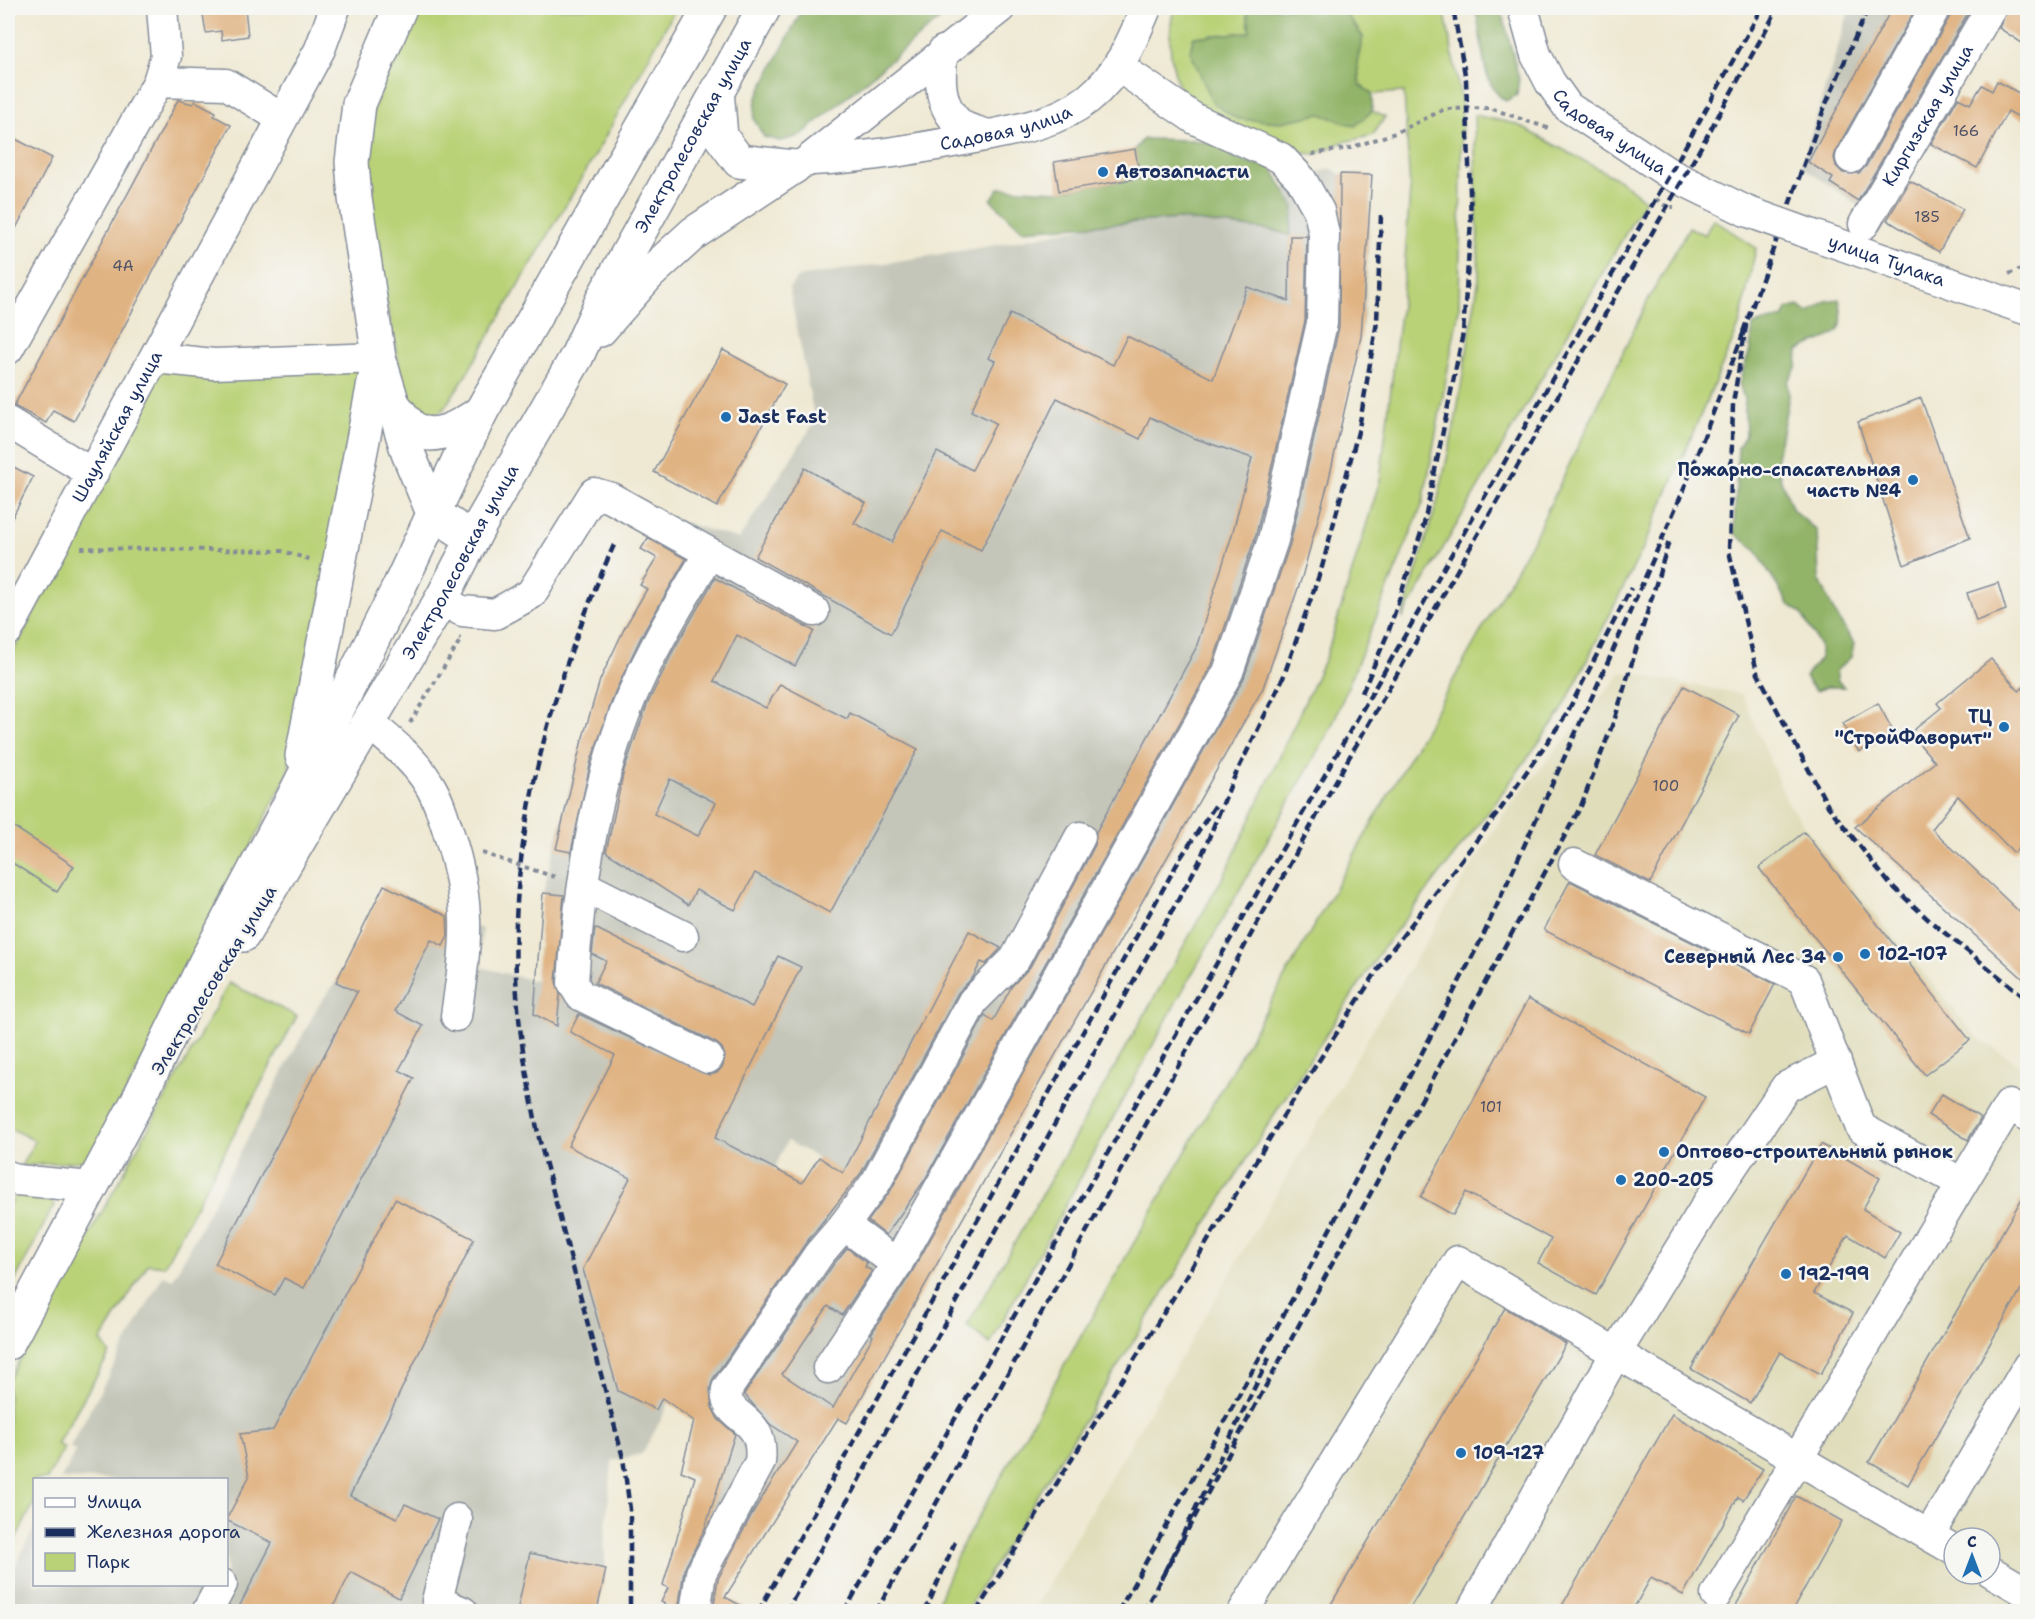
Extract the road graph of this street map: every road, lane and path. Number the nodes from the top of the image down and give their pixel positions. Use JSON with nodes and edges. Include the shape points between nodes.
{"nodes":[{"id":1,"x":162,"y":8,"type":"edge"},
{"id":2,"x":335,"y":8,"type":"edge"},
{"id":3,"x":400,"y":8,"type":"edge"},
{"id":4,"x":710,"y":8,"type":"edge"},
{"id":5,"x":764,"y":8,"type":"edge"},
{"id":6,"x":1000,"y":8,"type":"edge"},
{"id":7,"x":1123,"y":8,"type":"edge"},
{"id":8,"x":1146,"y":8,"type":"edge"},
{"id":9,"x":1523,"y":8,"type":"edge"},
{"id":10,"x":1935,"y":8,"type":"edge"},
{"id":11,"x":1991,"y":8,"type":"edge"},
{"id":12,"x":943,"y":51,"type":"junction"},
{"id":13,"x":1125,"y":55,"type":"junction"},
{"id":14,"x":158,"y":82,"type":"junction"},
{"id":15,"x":717,"y":90,"type":"junction"},
{"id":16,"x":281,"y":118,"type":"junction"},
{"id":17,"x":1554,"y":132,"type":"dead end"},
{"id":18,"x":987,"y":135,"type":"junction"},
{"id":19,"x":1281,"y":158,"type":"junction"},
{"id":20,"x":1851,"y":158,"type":"dead end"},
{"id":21,"x":802,"y":164,"type":"junction"},
{"id":22,"x":1647,"y":192,"type":"dead end"},
{"id":23,"x":1677,"y":207,"type":"dead end"},
{"id":24,"x":1746,"y":211,"type":"joint"},
{"id":25,"x":1864,"y":224,"type":"dead end"},
{"id":26,"x":2028,"y":310,"type":"edge"},
{"id":27,"x":8,"y":349,"type":"edge"},
{"id":28,"x":578,"y":356,"type":"junction"},
{"id":29,"x":155,"y":358,"type":"junction"},
{"id":30,"x":379,"y":358,"type":"junction"},
{"id":31,"x":392,"y":403,"type":"junction"},
{"id":32,"x":481,"y":412,"type":"junction"},
{"id":33,"x":8,"y":422,"type":"edge"},
{"id":34,"x":93,"y":474,"type":"junction"},
{"id":35,"x":433,"y":513,"type":"junction"},
{"id":36,"x":472,"y":538,"type":"junction"},
{"id":37,"x":52,"y":548,"type":"junction"},
{"id":38,"x":709,"y":554,"type":"junction"},
{"id":39,"x":337,"y":573,"type":"junction"},
{"id":40,"x":814,"y":610,"type":"dead end"},
{"id":41,"x":435,"y":611,"type":"junction"},
{"id":42,"x":8,"y":630,"type":"edge"},
{"id":43,"x":368,"y":722,"type":"junction"},
{"id":44,"x":396,"y":747,"type":"junction"},
{"id":45,"x":295,"y":794,"type":"junction"},
{"id":46,"x":1080,"y":837,"type":"dead end"},
{"id":47,"x":453,"y":845,"type":"junction"},
{"id":48,"x":1574,"y":864,"type":"dead end"},
{"id":49,"x":584,"y":886,"type":"junction"},
{"id":50,"x":683,"y":936,"type":"dead end"},
{"id":51,"x":456,"y":1016,"type":"dead end"},
{"id":52,"x":708,"y":1058,"type":"dead end"},
{"id":53,"x":1836,"y":1062,"type":"junction"},
{"id":54,"x":136,"y":1104,"type":"junction"},
{"id":55,"x":2028,"y":1116,"type":"edge"},
{"id":56,"x":8,"y":1176,"type":"edge"},
{"id":57,"x":1962,"y":1183,"type":"junction"},
{"id":58,"x":91,"y":1187,"type":"junction"},
{"id":59,"x":844,"y":1225,"type":"junction"},
{"id":60,"x":897,"y":1264,"type":"junction"},
{"id":61,"x":10,"y":1333,"type":"edge"},
{"id":62,"x":1616,"y":1353,"type":"junction"},
{"id":63,"x":2028,"y":1366,"type":"edge"},
{"id":64,"x":828,"y":1368,"type":"dead end"},
{"id":65,"x":1797,"y":1459,"type":"junction"},
{"id":66,"x":457,"y":1520,"type":"dead end"},
{"id":67,"x":1929,"y":1535,"type":"junction"},
{"id":68,"x":1942,"y":1543,"type":"edge"},
{"id":69,"x":2002,"y":1578,"type":"edge"},
{"id":70,"x":221,"y":1586,"type":"edge"},
{"id":71,"x":2028,"y":1593,"type":"edge"},
{"id":72,"x":1716,"y":1595,"type":"dead end"},
{"id":73,"x":207,"y":1611,"type":"edge"},
{"id":74,"x":463,"y":1611,"type":"edge"},
{"id":75,"x":696,"y":1611,"type":"edge"},
{"id":76,"x":1243,"y":1611,"type":"edge"},
{"id":77,"x":1471,"y":1611,"type":"edge"}],
"edges":[{"from":1,"to":14,"type":"street","via":[[166,56]]},
{"from":2,"to":16,"type":"street","via":[[320,49]]},
{"from":3,"to":30,"type":"main road","via":[[359,104],[352,162]]},
{"from":4,"to":32,"type":"main road","name":"Электролесовская улица"},
{"from":5,"to":15,"type":"main road","name":"Электролесовская улица"},
{"from":6,"to":12,"type":"street"},
{"from":7,"to":13,"type":"street"},
{"from":8,"to":13,"type":"street","name":"Садовая улица"},
{"from":9,"to":24,"type":"street","name":"Садовая улица","via":[[1536,55],[1568,107],[1670,174]]},
{"from":10,"to":20,"type":"street"},
{"from":11,"to":25,"type":"street","name":"Киргизская улица"},
{"from":12,"to":18,"type":"street","via":[[941,94],[950,112],[962,126]]},
{"from":12,"to":21,"type":"street"},
{"from":13,"to":18,"type":"street","name":"Садовая улица","via":[[1090,97],[1073,110],[1046,122]]},
{"from":13,"to":19,"type":"street","via":[[1195,119]]},
{"from":14,"to":16,"type":"street","via":[[226,84]]},
{"from":14,"to":27,"type":"street"},
{"from":15,"to":21,"type":"main road","via":[[722,137],[739,161]]},
{"from":15,"to":28,"type":"main road","name":"Электролесовская улица","via":[[604,296]]},
{"from":16,"to":29,"type":"street"},
{"from":17,"to":19,"type":"path","via":[[1490,108],[1445,109],[1395,133],[1350,148]]},
{"from":18,"to":21,"type":"street","name":"Садовая улица"},
{"from":19,"to":60,"type":"street","via":[[1301,178],[1319,211],[1324,234],[1322,323],[1273,540],[1228,672]]},
{"from":21,"to":28,"type":"main road","via":[[694,233],[650,274]]},
{"from":22,"to":23,"type":"path","via":[[1667,207]]},
{"from":24,"to":26,"type":"street","name":"улица Тулака","bridge":true},
{"from":28,"to":36,"type":"main road","name":"Электролесовская улица"},
{"from":29,"to":30,"type":"street","name":"Шауляйская улица","via":[[214,364]]},
{"from":29,"to":34,"type":"street","name":"Шауляйская улица"},
{"from":30,"to":31,"type":"main road"},
{"from":30,"to":39,"type":"main road"},
{"from":31,"to":32,"type":"main road","via":[[412,428],[430,433],[453,431]]},
{"from":31,"to":35,"type":"main road"},
{"from":32,"to":35,"type":"main road","name":"Электролесовская улица"},
{"from":33,"to":34,"type":"street"},
{"from":34,"to":37,"type":"street","name":"Шауляйская улица"},
{"from":35,"to":36,"type":"main road"},
{"from":35,"to":45,"type":"main road","name":"Электролесовская улица"},
{"from":36,"to":41,"type":"main road","name":"Электролесовская улица"},
{"from":37,"to":39,"type":"path","via":[[282,551],[309,558]]},
{"from":37,"to":42,"type":"street","name":"Шауляйская улица"},
{"from":38,"to":40,"type":"street"},
{"from":38,"to":41,"type":"street","via":[[611,498],[594,493],[531,594],[495,614]]},
{"from":38,"to":49,"type":"street","via":[[656,644],[630,699],[602,790]]},
{"from":39,"to":45,"type":"main road"},
{"from":41,"to":43,"type":"main road","name":"Электролесовская улица"},
{"from":41,"to":44,"type":"path","via":[[461,639]]},
{"from":43,"to":44,"type":"street"},
{"from":43,"to":54,"type":"main road","name":"Электролесовская улица","via":[[223,969]]},
{"from":44,"to":47,"type":"street","via":[[429,784]]},
{"from":45,"to":54,"type":"main road","name":"Электролесовская улица"},
{"from":46,"to":59,"type":"street","via":[[1015,959],[973,1001],[876,1182]]},
{"from":47,"to":49,"type":"path"},
{"from":47,"to":51,"type":"street","via":[[466,899],[467,924]]},
{"from":48,"to":53,"type":"street","via":[[1804,980]]},
{"from":49,"to":50,"type":"street"},
{"from":49,"to":52,"type":"street","via":[[573,983],[580,995]]},
{"from":53,"to":57,"type":"street","via":[[1861,1128]]},
{"from":53,"to":62,"type":"street","via":[[1786,1087]]},
{"from":54,"to":58,"type":"main road","name":"Электролесовская улица"},
{"from":55,"to":57,"type":"street","via":[[2008,1105]]},
{"from":56,"to":58,"type":"street"},
{"from":57,"to":65,"type":"street"},
{"from":58,"to":61,"type":"main road","name":"Электролесовская улица"},
{"from":59,"to":60,"type":"street"},
{"from":59,"to":75,"type":"street","via":[[819,1254],[727,1389],[729,1407],[757,1430],[762,1447],[760,1462],[701,1573]]},
{"from":60,"to":64,"type":"street"},
{"from":62,"to":65,"type":"street"},
{"from":62,"to":76,"type":"street","via":[[1458,1261]]},
{"from":62,"to":77,"type":"street"},
{"from":63,"to":67,"type":"street"},
{"from":65,"to":67,"type":"street"},
{"from":65,"to":72,"type":"street"},
{"from":66,"to":74,"type":"street","via":[[437,1601]]},
{"from":67,"to":68,"type":"street"},
{"from":69,"to":71,"type":"street"},
{"from":70,"to":73,"type":"street"}]}
